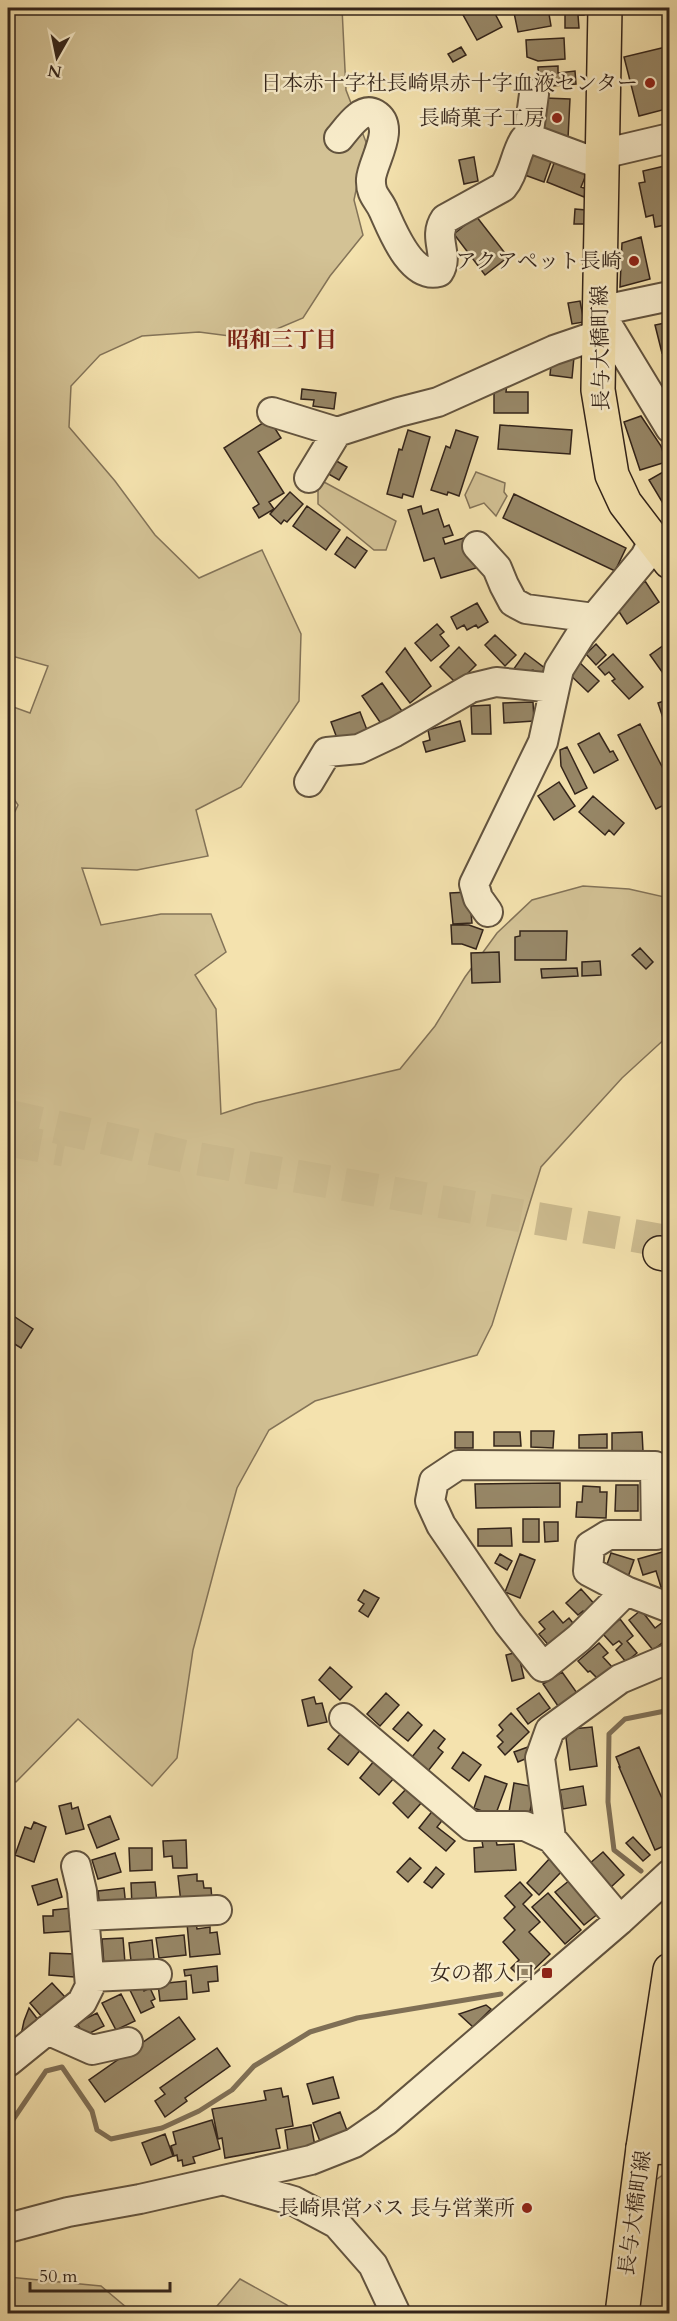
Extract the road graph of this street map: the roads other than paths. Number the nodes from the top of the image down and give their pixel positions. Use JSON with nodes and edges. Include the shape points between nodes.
{"nodes":[{"id":1,"x":605,"y":8,"type":"edge"},
{"id":2,"x":534,"y":94,"type":"dead end"},
{"id":3,"x":339,"y":138,"type":"dead end"},
{"id":4,"x":669,"y":138,"type":"edge"},
{"id":5,"x":528,"y":139,"type":"junction"},
{"id":6,"x":602,"y":160,"type":"junction"},
{"id":7,"x":669,"y":296,"type":"edge"},
{"id":8,"x":598,"y":323,"type":"junction"},
{"id":9,"x":662,"y":402,"type":"edge"},
{"id":10,"x":272,"y":412,"type":"dead end"},
{"id":11,"x":669,"y":428,"type":"edge"},
{"id":12,"x":337,"y":432,"type":"junction"},
{"id":13,"x":309,"y":478,"type":"dead end"},
{"id":14,"x":477,"y":546,"type":"dead end"},
{"id":15,"x":664,"y":547,"type":"edge"},
{"id":16,"x":594,"y":618,"type":"junction"},
{"id":17,"x":554,"y":688,"type":"junction"},
{"id":18,"x":309,"y":782,"type":"dead end"},
{"id":19,"x":488,"y":912,"type":"dead end"},
{"id":20,"x":626,"y":1591,"type":"junction"},
{"id":21,"x":669,"y":1608,"type":"edge"},
{"id":22,"x":669,"y":1658,"type":"edge"},
{"id":23,"x":344,"y":1719,"type":"dead end"},
{"id":24,"x":551,"y":1838,"type":"junction"},
{"id":25,"x":76,"y":1866,"type":"dead end"},
{"id":26,"x":669,"y":1874,"type":"edge"},
{"id":27,"x":217,"y":1910,"type":"dead end"},
{"id":28,"x":84,"y":1916,"type":"junction"},
{"id":29,"x":620,"y":1920,"type":"junction"},
{"id":30,"x":669,"y":1970,"type":"edge"},
{"id":31,"x":157,"y":1974,"type":"dead end"},
{"id":32,"x":90,"y":1977,"type":"junction"},
{"id":33,"x":47,"y":2030,"type":"junction"},
{"id":34,"x":128,"y":2042,"type":"dead end"},
{"id":35,"x":8,"y":2062,"type":"edge"},
{"id":36,"x":656,"y":2147,"type":"edge"},
{"id":37,"x":221,"y":2179,"type":"junction"},
{"id":38,"x":8,"y":2228,"type":"edge"},
{"id":39,"x":396,"y":2313,"type":"edge"},
{"id":40,"x":622,"y":2313,"type":"edge"}],
"edges":[{"from":1,"to":6,"type":"main road","name":"長与大橋町線"},
{"from":2,"to":5,"type":"street"},
{"from":3,"to":5,"type":"street","via":[[361,114],[376,114],[381,121],[384,132],[372,171],[372,192],[383,208],[395,240],[416,265],[433,274],[443,266],[439,227],[445,219],[503,187],[520,147]]},
{"from":4,"to":6,"type":"street"},
{"from":5,"to":6,"type":"street"},
{"from":6,"to":8,"type":"main road","name":"長与大橋町線"},
{"from":7,"to":8,"type":"street"},
{"from":8,"to":9,"type":"street"},
{"from":8,"to":12,"type":"street","via":[[554,350],[438,402]]},
{"from":8,"to":15,"type":"main road","name":"長与大橋町線","via":[[598,390],[612,475],[625,503]]},
{"from":9,"to":11,"type":"street"},
{"from":10,"to":12,"type":"street"},
{"from":12,"to":13,"type":"street"},
{"from":14,"to":16,"type":"street","via":[[498,568],[513,602],[526,609]]},
{"from":15,"to":16,"type":"street","via":[[645,556]]},
{"from":16,"to":17,"type":"street","via":[[559,669]]},
{"from":17,"to":18,"type":"street","via":[[496,682],[471,688],[358,749],[327,752]]},
{"from":17,"to":19,"type":"street","via":[[543,742],[474,884],[477,898]]},
{"from":20,"to":20,"type":"street","via":[[543,1667],[441,1525],[430,1501],[434,1481],[458,1465],[655,1466],[656,1535],[608,1535],[590,1546],[588,1571]]},
{"from":20,"to":21,"type":"street"},
{"from":22,"to":24,"type":"street","via":[[620,1679],[550,1730],[540,1758]]},
{"from":23,"to":24,"type":"street","via":[[471,1826],[525,1826]]},
{"from":24,"to":29,"type":"street"},
{"from":25,"to":28,"type":"street"},
{"from":26,"to":29,"type":"street"},
{"from":27,"to":28,"type":"street"},
{"from":28,"to":32,"type":"street"},
{"from":29,"to":37,"type":"street","via":[[386,2121],[354,2143],[274,2170]]},
{"from":30,"to":36,"type":"main road","name":"長与大橋町線"},
{"from":31,"to":32,"type":"street"},
{"from":32,"to":33,"type":"street","via":[[82,2002]]},
{"from":33,"to":34,"type":"street","via":[[92,2050]]},
{"from":33,"to":35,"type":"street"},
{"from":36,"to":40,"type":"main road","name":"長与大橋町線"},
{"from":37,"to":38,"type":"street"},
{"from":37,"to":39,"type":"street","via":[[294,2201],[337,2224],[373,2265]]}]}
